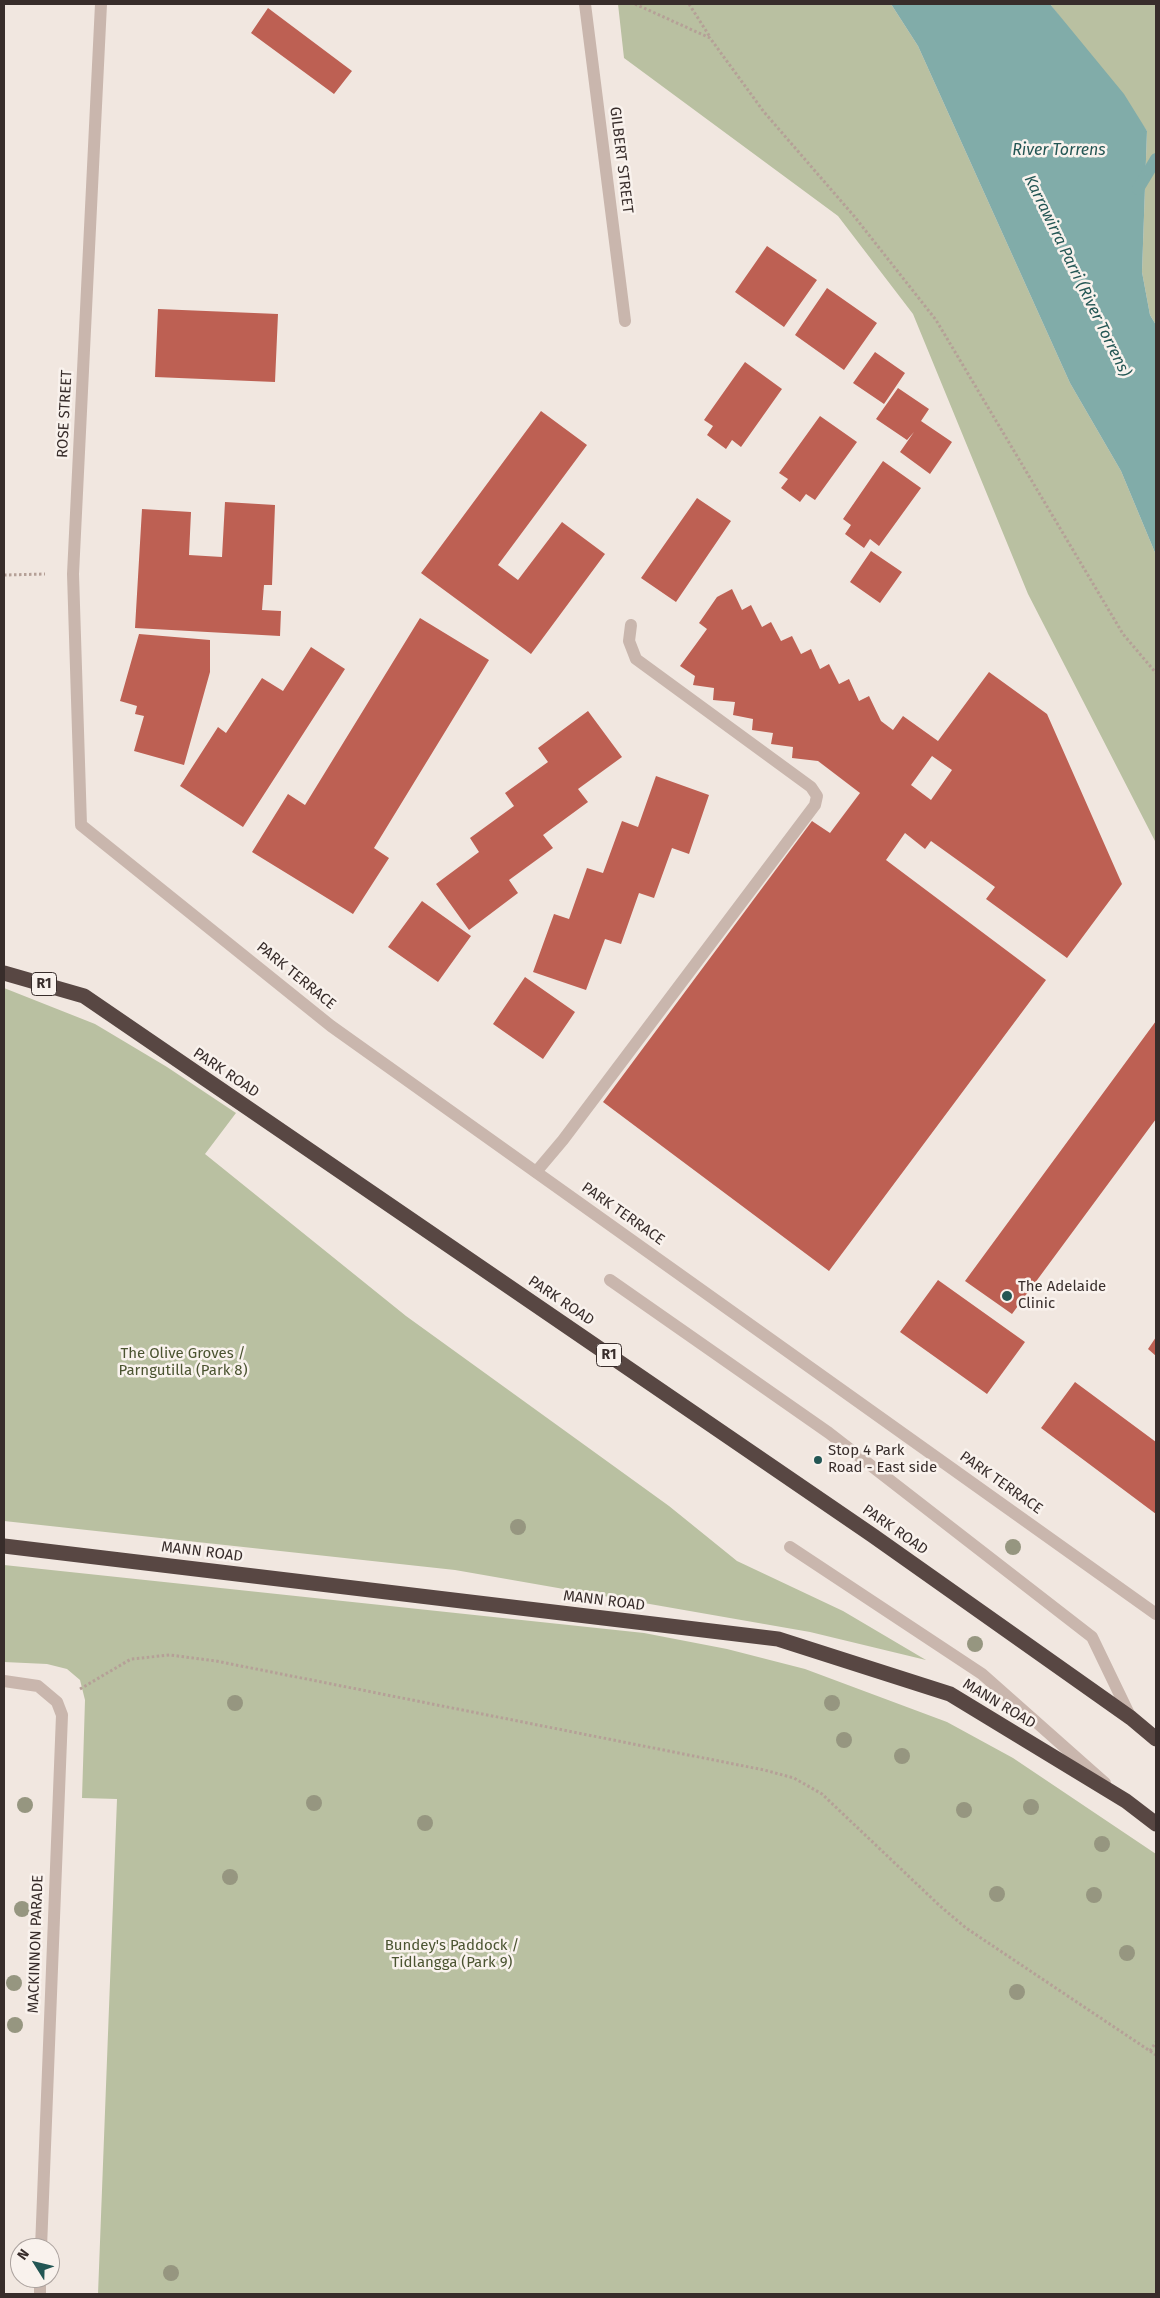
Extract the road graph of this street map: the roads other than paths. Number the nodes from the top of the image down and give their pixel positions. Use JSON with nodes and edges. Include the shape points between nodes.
{"nodes":[{"id":1,"x":101,"y":4,"type":"edge"},
{"id":2,"x":585,"y":4,"type":"edge"},
{"id":3,"x":625,"y":321,"type":"dead end"},
{"id":4,"x":631,"y":625,"type":"dead end"},
{"id":5,"x":81,"y":825,"type":"joint"},
{"id":6,"x":4,"y":973,"type":"edge"},
{"id":7,"x":536,"y":1172,"type":"junction"},
{"id":8,"x":610,"y":1280,"type":"dead end"},
{"id":9,"x":4,"y":1546,"type":"edge"},
{"id":10,"x":790,"y":1547,"type":"dead end"},
{"id":11,"x":1156,"y":1614,"type":"edge"},
{"id":12,"x":4,"y":1681,"type":"edge"},
{"id":13,"x":1131,"y":1718,"type":"junction"},
{"id":14,"x":1156,"y":1739,"type":"edge"},
{"id":15,"x":1126,"y":1801,"type":"junction"},
{"id":16,"x":1156,"y":1824,"type":"edge"},
{"id":17,"x":41,"y":2238,"type":"edge"}],
"edges":[{"from":1,"to":5,"type":"street","name":"ROSE STREET","via":[[73,574]]},
{"from":2,"to":3,"type":"street","name":"GILBERT STREET"},
{"from":4,"to":7,"type":"street","via":[[629,641],[636,659],[811,787],[817,796],[815,805]]},
{"from":5,"to":7,"type":"street","name":"PARK TERRACE","via":[[331,1026]]},
{"from":6,"to":13,"type":"highway","name":"PARK ROAD","number":"R1","via":[[84,996],[872,1535]]},
{"from":7,"to":11,"type":"street","name":"PARK TERRACE"},
{"from":8,"to":13,"type":"street","via":[[829,1433],[1092,1637]]},
{"from":9,"to":15,"type":"highway","name":"MANN ROAD","via":[[778,1639],[950,1694]]},
{"from":10,"to":15,"type":"street","via":[[982,1674]]},
{"from":12,"to":17,"type":"street","name":"MACKINNON PARADE","via":[[38,1686],[57,1702],[62,1715]]},
{"from":13,"to":14,"type":"highway","name":"PARK ROAD","number":"R1"},
{"from":15,"to":16,"type":"highway","name":"MANN ROAD"}]}
